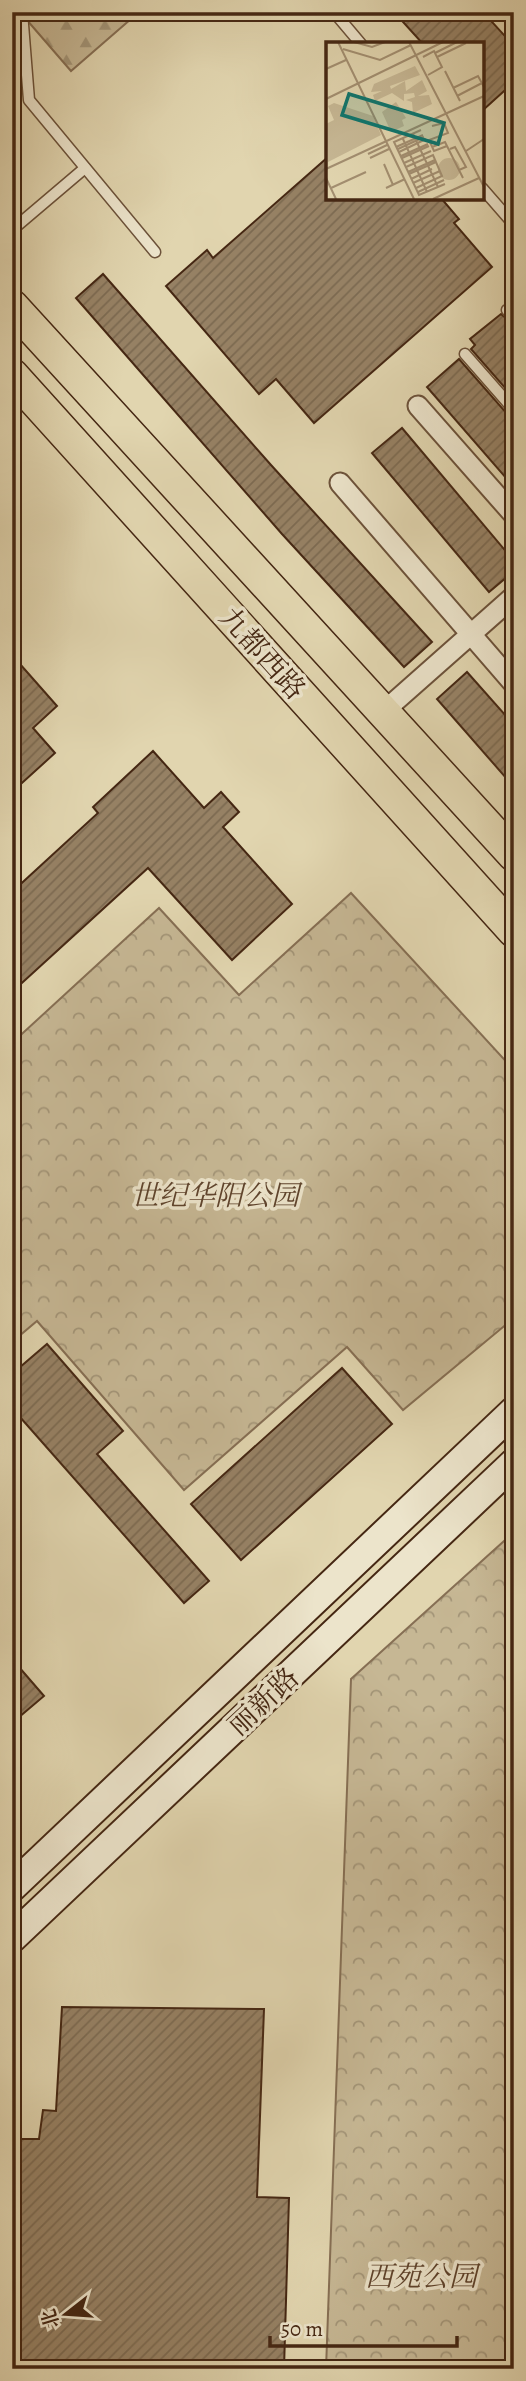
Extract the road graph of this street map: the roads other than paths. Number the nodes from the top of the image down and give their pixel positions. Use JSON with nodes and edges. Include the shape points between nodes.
{"nodes":[{"id":1,"x":22,"y":12,"type":"edge"},
{"id":2,"x":334,"y":12,"type":"edge"},
{"id":3,"x":359,"y":42,"type":"edge"},
{"id":4,"x":85,"y":168,"type":"junction"},
{"id":5,"x":484,"y":190,"type":"edge"},
{"id":6,"x":514,"y":215,"type":"edge"},
{"id":7,"x":12,"y":230,"type":"edge"},
{"id":8,"x":155,"y":252,"type":"dead end"},
{"id":9,"x":12,"y":306,"type":"edge"},
{"id":10,"x":465,"y":354,"type":"dead end"},
{"id":11,"x":12,"y":375,"type":"edge"},
{"id":12,"x":418,"y":406,"type":"dead end"},
{"id":13,"x":514,"y":410,"type":"edge"},
{"id":14,"x":340,"y":483,"type":"dead end"},
{"id":15,"x":514,"y":515,"type":"edge"},
{"id":16,"x":514,"y":596,"type":"edge"},
{"id":17,"x":471,"y":634,"type":"junction"},
{"id":18,"x":514,"y":684,"type":"edge"},
{"id":19,"x":383,"y":712,"type":"junction"},
{"id":20,"x":514,"y":855,"type":"edge"},
{"id":21,"x":514,"y":931,"type":"edge"},
{"id":22,"x":514,"y":1411,"type":"edge"},
{"id":23,"x":514,"y":1463,"type":"edge"},
{"id":24,"x":12,"y":1886,"type":"edge"},
{"id":25,"x":12,"y":1938,"type":"edge"}],
"edges":[{"from":1,"to":4,"type":"lane","via":[[29,100]]},
{"from":2,"to":3,"type":"lane"},
{"from":4,"to":7,"type":"lane"},
{"from":4,"to":8,"type":"lane"},
{"from":5,"to":6,"type":"lane","via":[[509,219]]},
{"from":9,"to":19,"type":"main road","name":"九都西路"},
{"from":10,"to":13,"type":"lane"},
{"from":11,"to":21,"type":"main road","name":"九都西路"},
{"from":12,"to":15,"type":"street"},
{"from":14,"to":17,"type":"street"},
{"from":16,"to":17,"type":"street"},
{"from":17,"to":18,"type":"street"},
{"from":17,"to":19,"type":"street"},
{"from":19,"to":20,"type":"main road","name":"九都西路"},
{"from":22,"to":24,"type":"main road","name":"丽新路"},
{"from":23,"to":25,"type":"main road","name":"丽新路"}]}
